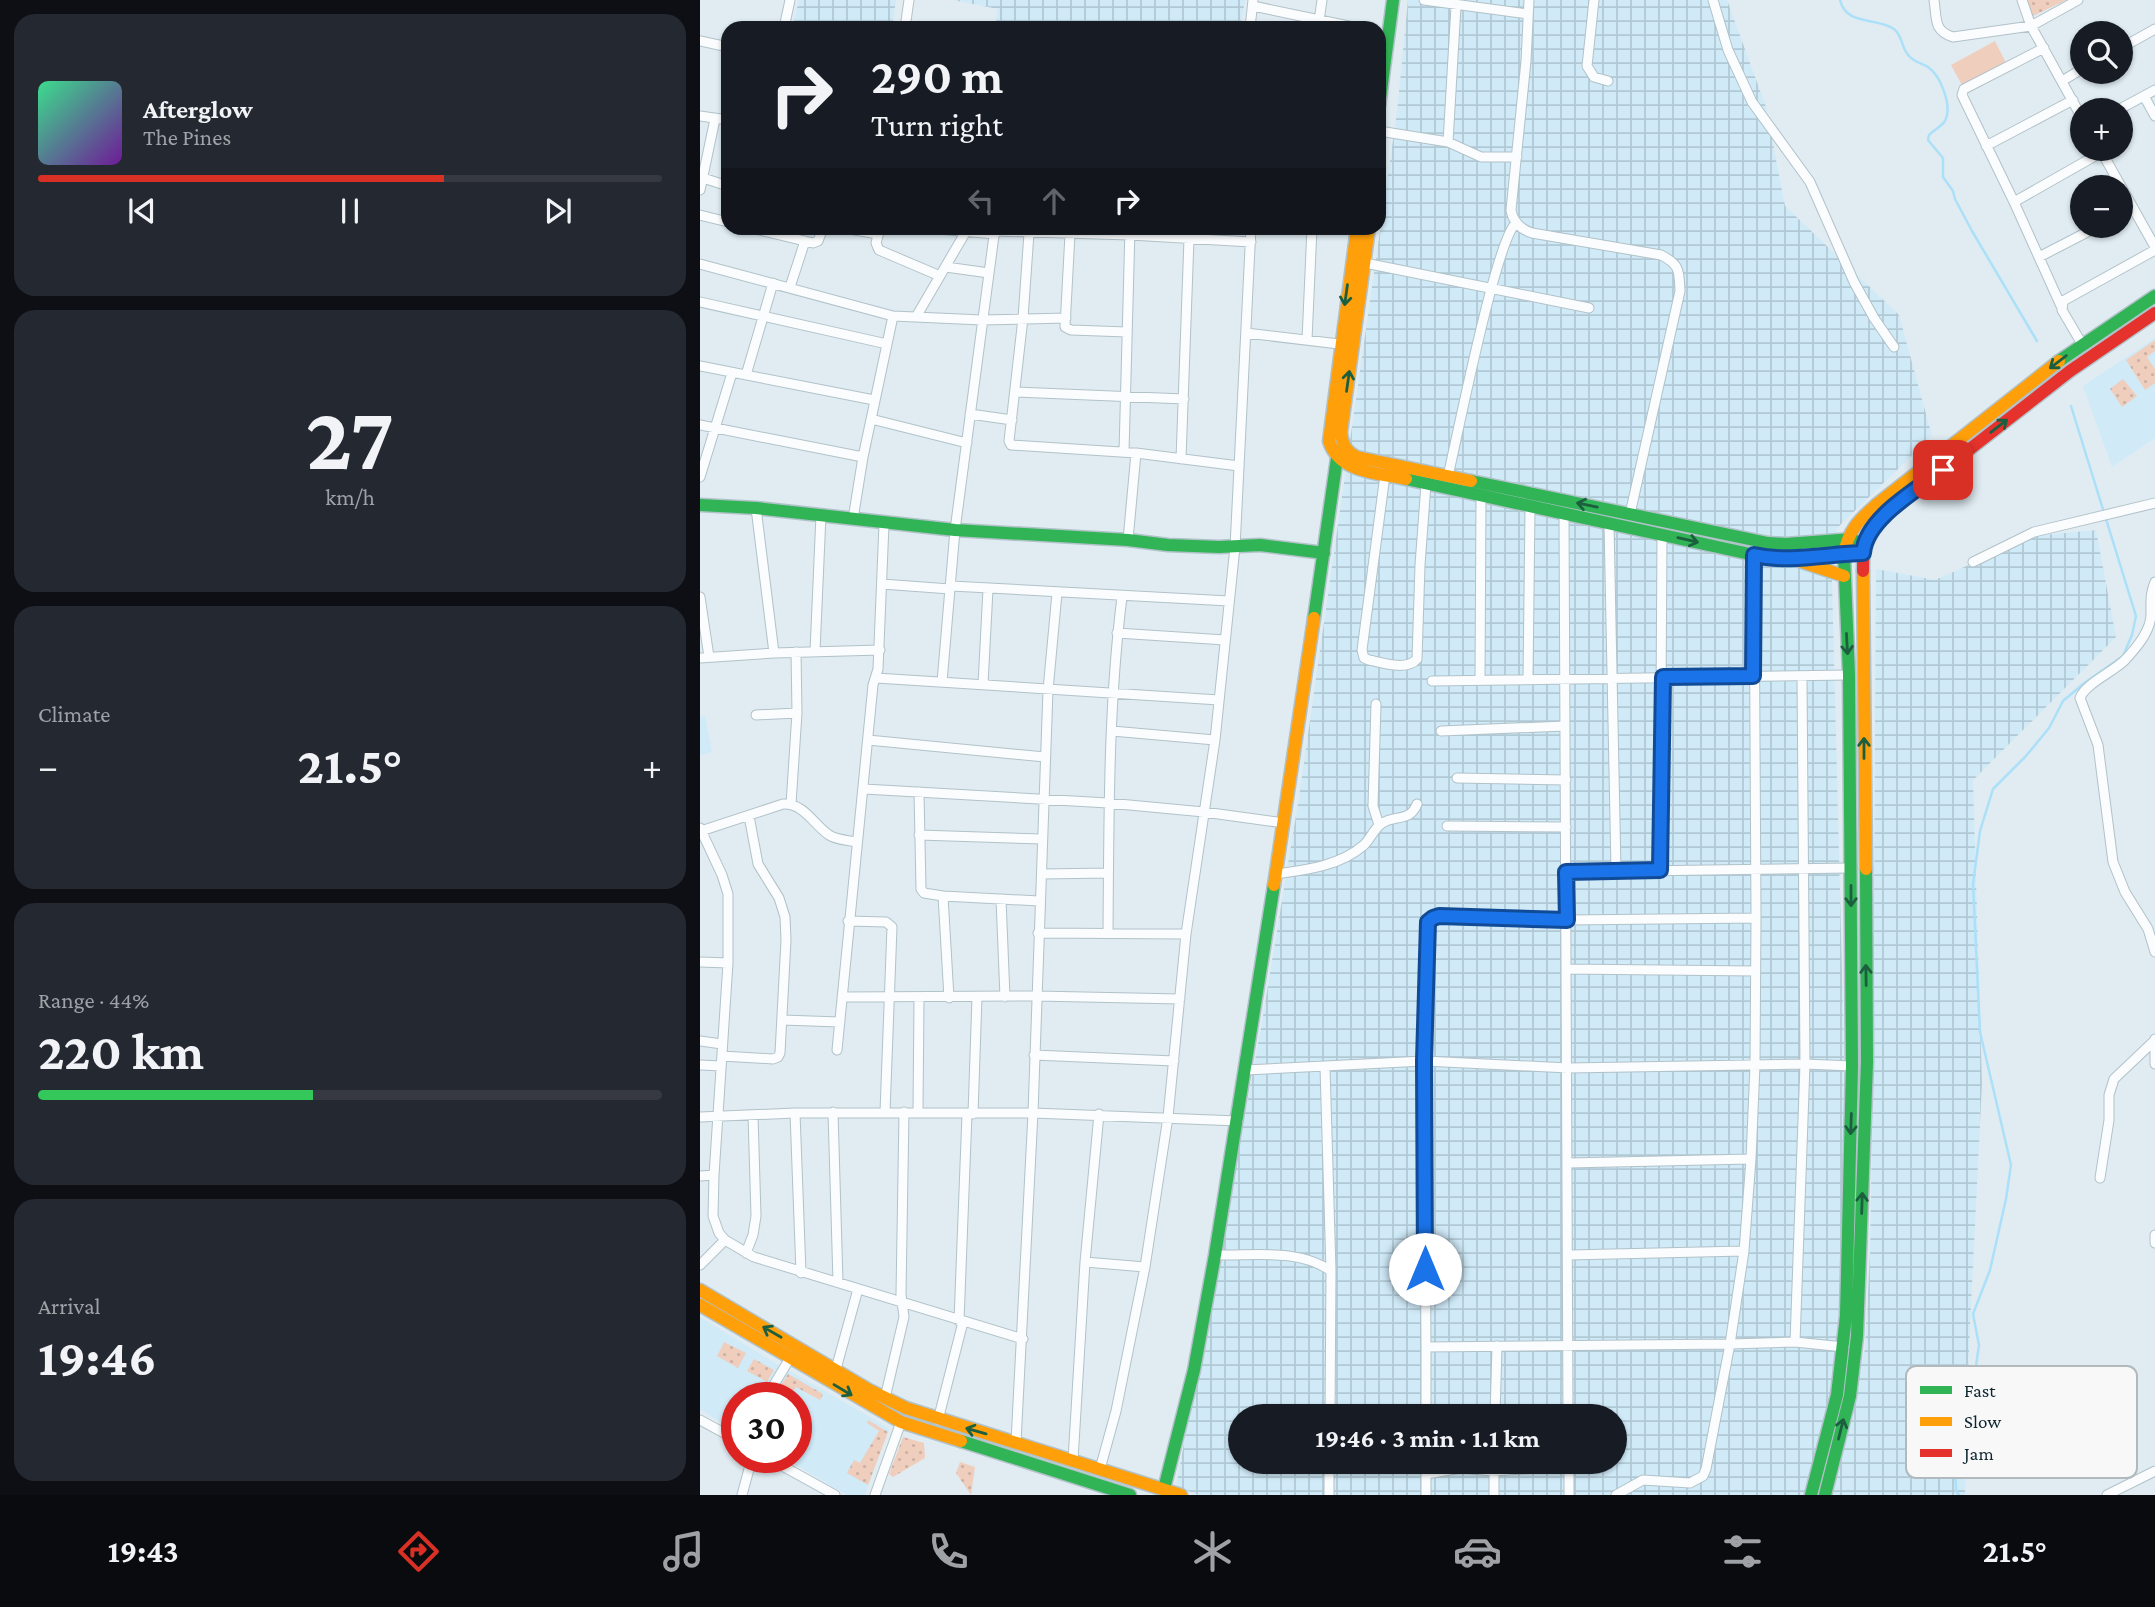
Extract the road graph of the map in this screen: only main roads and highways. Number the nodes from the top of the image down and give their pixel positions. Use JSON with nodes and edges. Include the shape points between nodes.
{"nodes":[{"id":1,"x":1393,"y":0,"type":"edge"},
{"id":2,"x":1386,"y":26,"type":"edge"},
{"id":3,"x":1356,"y":235,"type":"edge"},
{"id":4,"x":1368,"y":235,"type":"edge"},
{"id":5,"x":2155,"y":296,"type":"edge"},
{"id":6,"x":2155,"y":313,"type":"edge"},
{"id":7,"x":1341,"y":453,"type":"junction"},
{"id":8,"x":700,"y":505,"type":"edge"},
{"id":9,"x":1847,"y":538,"type":"junction"},
{"id":10,"x":1795,"y":544,"type":"junction"},
{"id":11,"x":1864,"y":547,"type":"junction"},
{"id":12,"x":1324,"y":552,"type":"junction"},
{"id":13,"x":1844,"y":553,"type":"junction"},
{"id":14,"x":1793,"y":559,"type":"junction"},
{"id":15,"x":1844,"y":576,"type":"junction"},
{"id":16,"x":700,"y":1290,"type":"edge"},
{"id":17,"x":700,"y":1305,"type":"edge"},
{"id":18,"x":1047,"y":1453,"type":"junction"},
{"id":19,"x":1044,"y":1466,"type":"junction"},
{"id":20,"x":1092,"y":1489,"type":"edge"},
{"id":21,"x":1164,"y":1489,"type":"junction"},
{"id":22,"x":1130,"y":1495,"type":"edge"},
{"id":23,"x":1181,"y":1495,"type":"edge"},
{"id":24,"x":1811,"y":1495,"type":"edge"},
{"id":25,"x":1825,"y":1495,"type":"edge"}],
"edges":[{"from":1,"to":2,"type":"main road"},
{"from":3,"to":7,"type":"main road","one_way":true,"via":[[1328,436],[1330,446]]},
{"from":7,"to":4,"type":"main road","one_way":true},
{"from":5,"to":9,"type":"main road","one_way":true,"via":[[2082,344],[1876,505]]},
{"from":11,"to":6,"type":"main road","one_way":true,"via":[[1880,519],[2070,371]]},
{"from":10,"to":7,"type":"main road","one_way":true,"via":[[1768,543]]},
{"from":7,"to":12,"type":"main road"},
{"from":7,"to":14,"type":"main road","one_way":true,"via":[[1351,467],[1385,475],[1754,555]]},
{"from":8,"to":12,"type":"main road","via":[[955,530]]},
{"from":9,"to":10,"type":"main road"},
{"from":9,"to":11,"type":"main road"},
{"from":9,"to":13,"type":"main road"},
{"from":10,"to":14,"type":"main road"},
{"from":11,"to":13,"type":"main road"},
{"from":25,"to":11,"type":"main road","one_way":true,"via":[[1850,1396],[1857,1336],[1867,1062]]},
{"from":12,"to":21,"type":"main road","via":[[1238,1121],[1194,1370]]},
{"from":13,"to":14,"type":"main road"},
{"from":13,"to":15,"type":"main road"},
{"from":14,"to":15,"type":"main road"},
{"from":15,"to":24,"type":"main road","one_way":true,"via":[[1852,1066],[1844,1347],[1837,1395]]},
{"from":18,"to":16,"type":"main road","one_way":true,"via":[[938,1420],[885,1398]]},
{"from":17,"to":19,"type":"main road","one_way":true,"via":[[901,1422]]},
{"from":18,"to":19,"type":"main road"},
{"from":18,"to":21,"type":"main road"},
{"from":19,"to":20,"type":"main road"},
{"from":20,"to":22,"type":"main road"},
{"from":21,"to":23,"type":"main road"}]}
